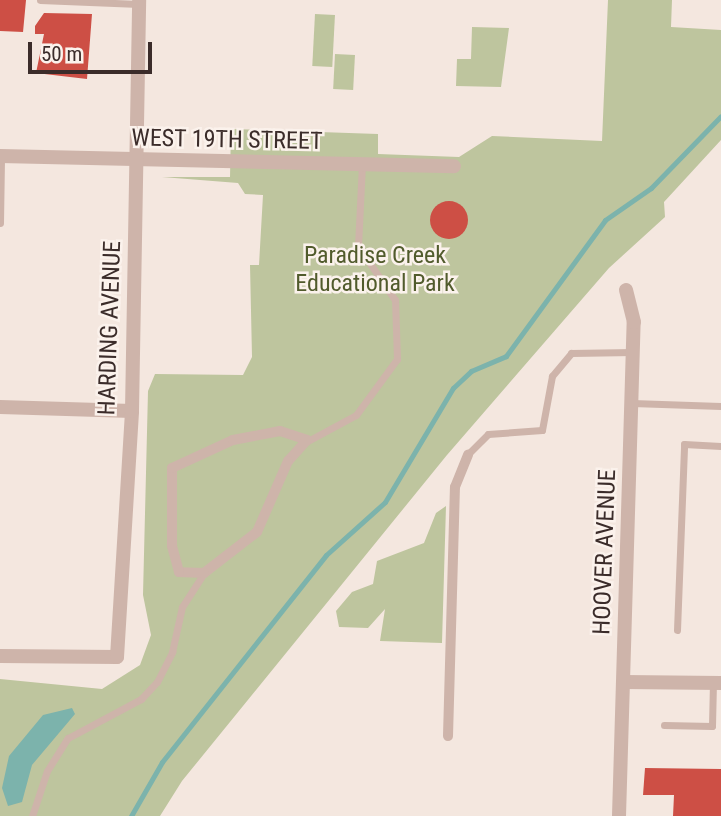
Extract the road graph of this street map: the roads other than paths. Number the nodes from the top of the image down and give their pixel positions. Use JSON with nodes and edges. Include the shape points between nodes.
{"nodes":[{"id":1,"x":40,"y":0,"type":"edge"},
{"id":2,"x":139,"y":2,"type":"edge"},
{"id":3,"x":0,"y":156,"type":"edge"},
{"id":4,"x":136,"y":161,"type":"junction"},
{"id":5,"x":362,"y":165,"type":"junction"},
{"id":6,"x":454,"y":166,"type":"dead end"},
{"id":7,"x":0,"y":223,"type":"edge"},
{"id":8,"x":626,"y":290,"type":"dead end"},
{"id":9,"x":634,"y":352,"type":"junction"},
{"id":10,"x":632,"y":403,"type":"junction"},
{"id":11,"x":721,"y":406,"type":"edge"},
{"id":12,"x":0,"y":407,"type":"edge"},
{"id":13,"x":132,"y":411,"type":"junction"},
{"id":14,"x":307,"y":440,"type":"junction"},
{"id":15,"x":721,"y":446,"type":"edge"},
{"id":16,"x":468,"y":454,"type":"joint"},
{"id":17,"x":279,"y":478,"type":"joint"},
{"id":18,"x":265,"y":519,"type":"joint"},
{"id":19,"x":204,"y":573,"type":"junction"},
{"id":20,"x":677,"y":630,"type":"dead end"},
{"id":21,"x":0,"y":656,"type":"edge"},
{"id":22,"x":624,"y":682,"type":"junction"},
{"id":23,"x":717,"y":683,"type":"edge"},
{"id":24,"x":664,"y":725,"type":"dead end"},
{"id":25,"x":448,"y":736,"type":"dead end"},
{"id":26,"x":32,"y":816,"type":"edge"},
{"id":27,"x":619,"y":816,"type":"edge"}],
"edges":[{"from":1,"to":2,"type":"lane"},
{"from":2,"to":4,"type":"street","name":"HARDING AVENUE"},
{"from":3,"to":4,"type":"street","name":"WEST 19TH STREET"},
{"from":3,"to":7,"type":"lane"},
{"from":4,"to":5,"type":"street","name":"WEST 19TH STREET"},
{"from":4,"to":13,"type":"street","name":"HARDING AVENUE"},
{"from":5,"to":6,"type":"street","name":"WEST 19TH STREET"},
{"from":5,"to":14,"type":"lane","via":[[358,246],[395,300],[397,359],[356,415]]},
{"from":8,"to":9,"type":"street","name":"HOOVER AVENUE"},
{"from":9,"to":10,"type":"street","name":"HOOVER AVENUE"},
{"from":9,"to":16,"type":"lane","via":[[571,353],[552,376],[542,430],[488,434]]},
{"from":10,"to":11,"type":"lane"},
{"from":10,"to":22,"type":"street","name":"HOOVER AVENUE"},
{"from":12,"to":13,"type":"street"},
{"from":13,"to":21,"type":"street","name":"HARDING AVENUE","via":[[117,657]]},
{"from":14,"to":17,"type":"lane"},
{"from":14,"to":19,"type":"street","via":[[280,430],[248,436],[173,468],[174,563],[178,572]]},
{"from":15,"to":20,"type":"lane","via":[[684,444]]},
{"from":16,"to":25,"type":"street","via":[[455,487]]},
{"from":17,"to":18,"type":"street"},
{"from":18,"to":19,"type":"lane","via":[[246,542]]},
{"from":19,"to":26,"type":"lane","via":[[181,607],[172,652],[157,682],[141,699],[68,738],[47,771]]},
{"from":22,"to":23,"type":"street"},
{"from":22,"to":27,"type":"street","name":"HOOVER AVENUE"},
{"from":23,"to":24,"type":"lane","via":[[712,726]]}]}
